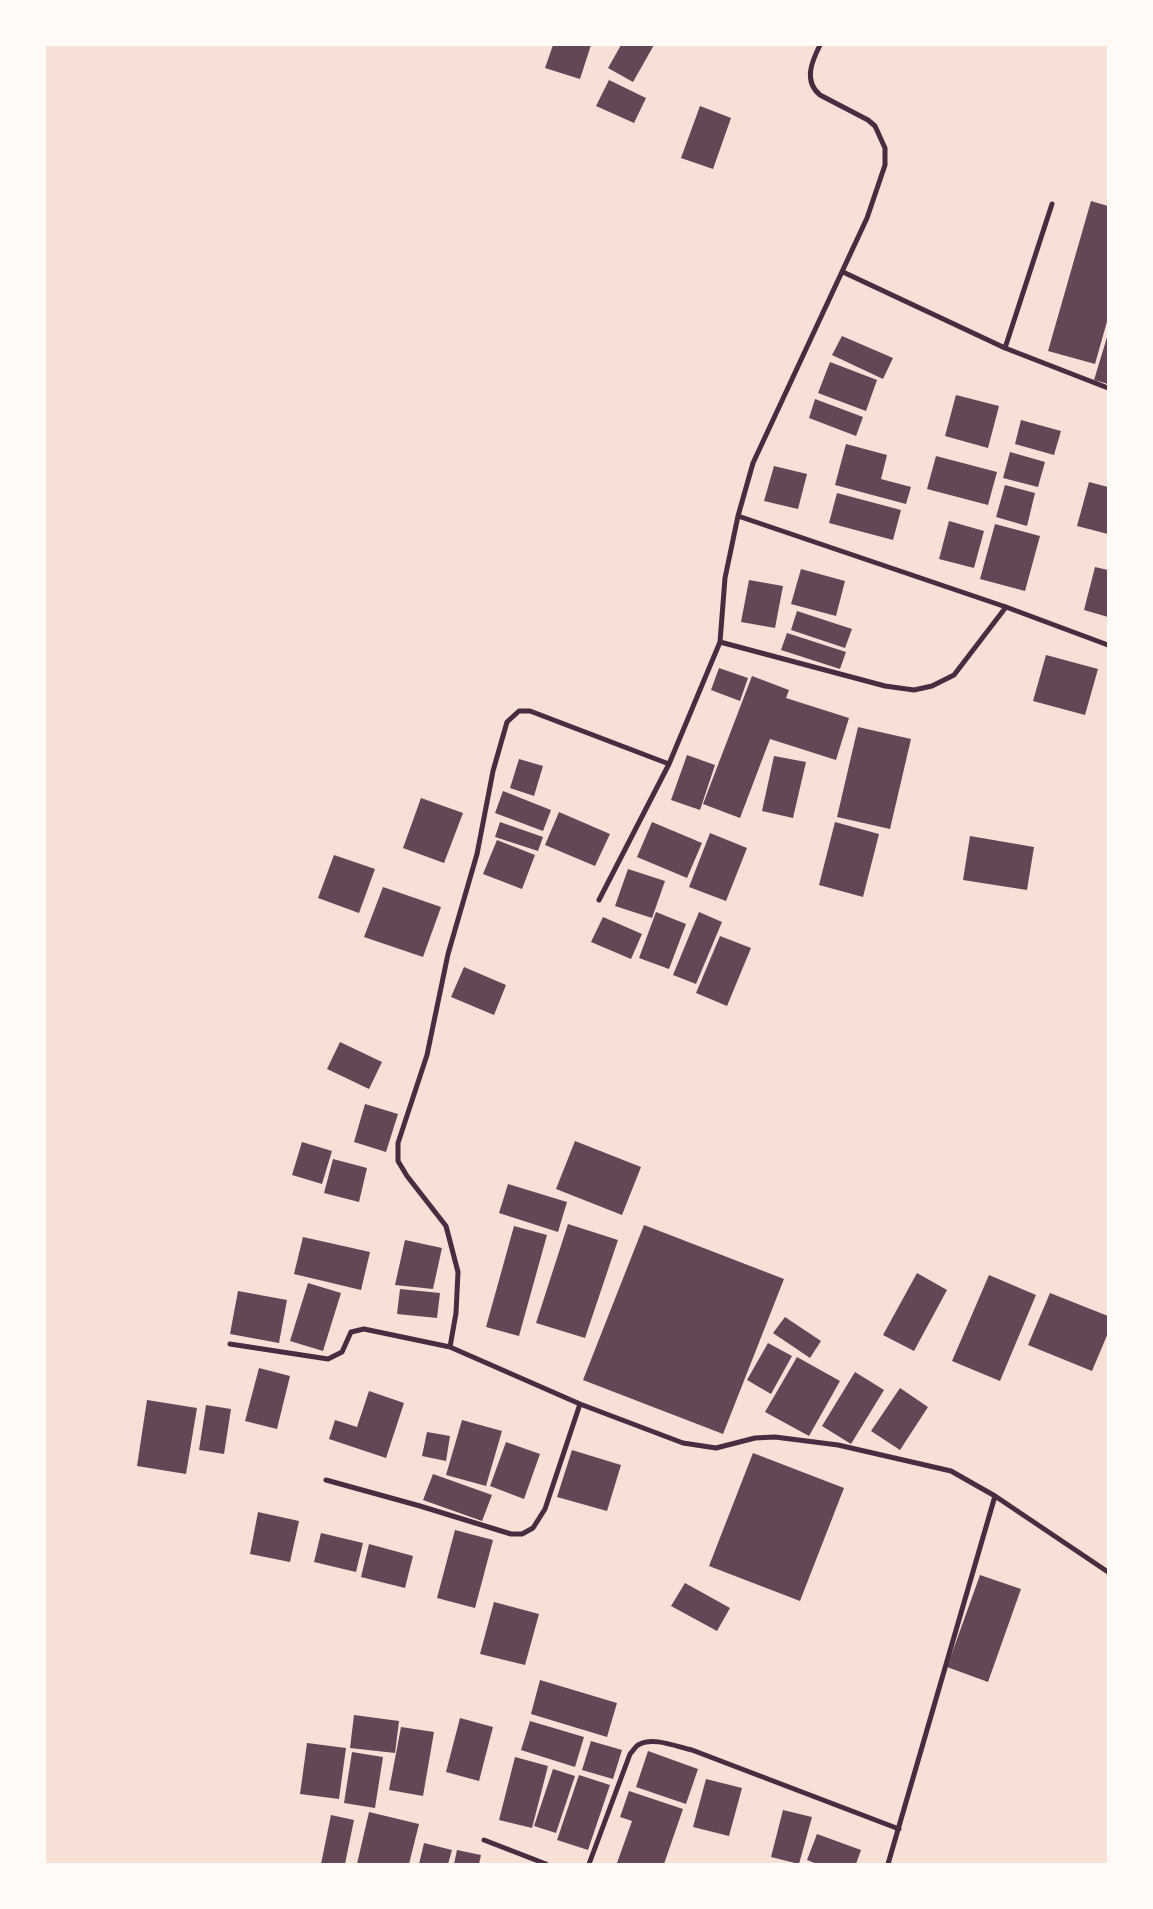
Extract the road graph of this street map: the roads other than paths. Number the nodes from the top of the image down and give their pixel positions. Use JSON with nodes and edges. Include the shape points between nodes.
{"nodes":[{"id":1,"x":820,"y":45,"type":"edge"},
{"id":2,"x":1052,"y":204,"type":"dead end"},
{"id":3,"x":843,"y":272,"type":"junction"},
{"id":4,"x":1005,"y":348,"type":"junction"},
{"id":5,"x":1108,"y":388,"type":"edge"},
{"id":6,"x":738,"y":516,"type":"junction"},
{"id":7,"x":1006,"y":607,"type":"junction"},
{"id":8,"x":720,"y":642,"type":"junction"},
{"id":9,"x":1108,"y":645,"type":"edge"},
{"id":10,"x":669,"y":764,"type":"junction"},
{"id":11,"x":599,"y":900,"type":"dead end"},
{"id":12,"x":230,"y":1344,"type":"dead end"},
{"id":13,"x":450,"y":1347,"type":"junction"},
{"id":14,"x":580,"y":1404,"type":"junction"},
{"id":15,"x":326,"y":1480,"type":"dead end"},
{"id":16,"x":996,"y":1496,"type":"junction"},
{"id":17,"x":1108,"y":1572,"type":"edge"},
{"id":18,"x":898,"y":1829,"type":"junction"},
{"id":19,"x":484,"y":1840,"type":"dead end"},
{"id":20,"x":546,"y":1864,"type":"edge"},
{"id":21,"x":589,"y":1864,"type":"edge"},
{"id":22,"x":888,"y":1864,"type":"edge"}],
"edges":[{"from":1,"to":3,"type":"street","via":[[811,64],[814,90],[868,120],[875,126],[886,148],[885,165],[867,218]]},
{"from":2,"to":4,"type":"street"},
{"from":3,"to":4,"type":"street"},
{"from":3,"to":6,"type":"street","via":[[753,463]]},
{"from":4,"to":5,"type":"street"},
{"from":6,"to":7,"type":"street"},
{"from":6,"to":8,"type":"street","via":[[725,578]]},
{"from":7,"to":8,"type":"street","via":[[954,676],[914,690],[885,686]]},
{"from":7,"to":9,"type":"street"},
{"from":8,"to":10,"type":"street"},
{"from":10,"to":11,"type":"street"},
{"from":10,"to":13,"type":"street","via":[[530,711],[519,711],[507,722],[493,771],[477,854],[448,954],[427,1054],[398,1143],[398,1161],[446,1226],[458,1272]]},
{"from":12,"to":13,"type":"street","via":[[328,1359],[342,1352],[350,1332],[364,1329]]},
{"from":13,"to":14,"type":"street"},
{"from":14,"to":15,"type":"street","via":[[545,1509],[533,1528],[522,1534],[511,1534]]},
{"from":14,"to":16,"type":"street","via":[[683,1443],[716,1448],[755,1438],[775,1437],[838,1445],[951,1472]]},
{"from":16,"to":17,"type":"street"},
{"from":16,"to":18,"type":"street"},
{"from":18,"to":21,"type":"street","via":[[692,1750],[646,1742],[636,1745],[630,1754]]},
{"from":18,"to":22,"type":"street"},
{"from":19,"to":20,"type":"street"}]}
